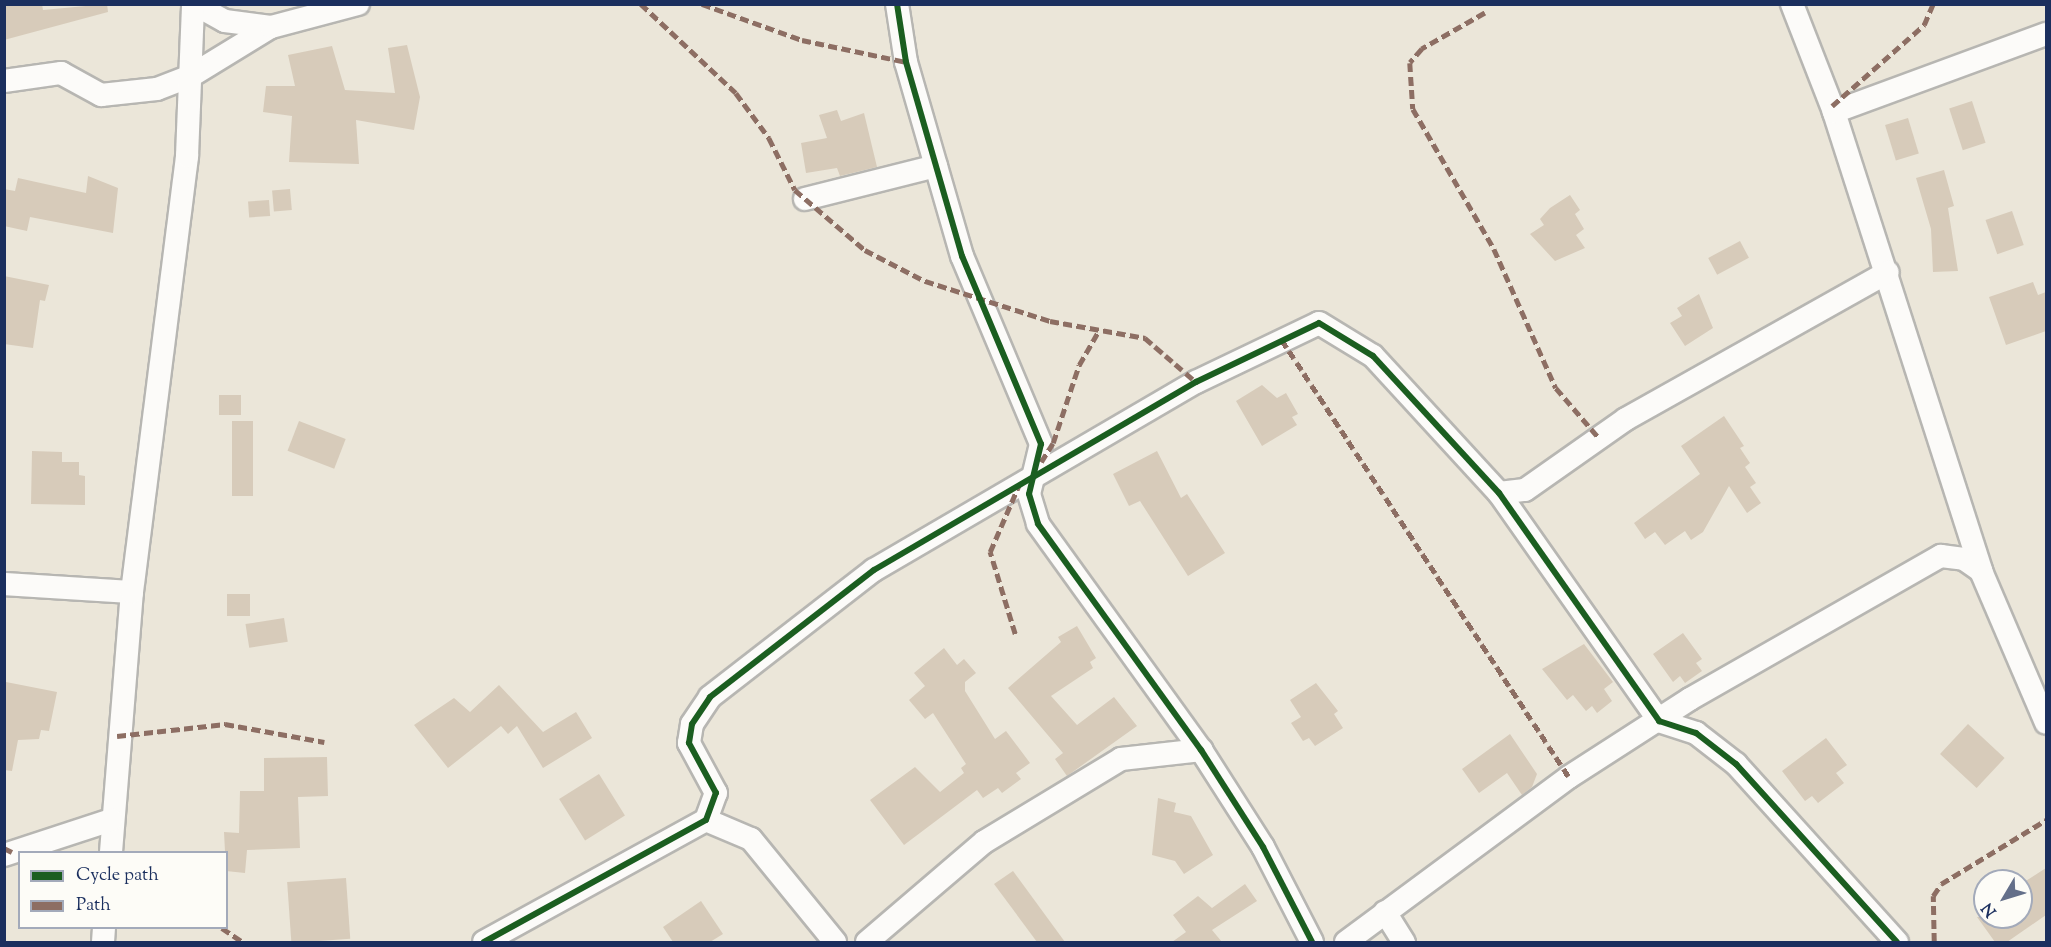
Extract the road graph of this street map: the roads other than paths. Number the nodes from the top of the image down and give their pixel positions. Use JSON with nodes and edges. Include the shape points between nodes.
{"nodes":[{"id":1,"x":194,"y":4,"type":"edge"},
{"id":2,"x":358,"y":4,"type":"edge"},
{"id":3,"x":897,"y":4,"type":"edge"},
{"id":4,"x":1792,"y":4,"type":"edge"},
{"id":5,"x":271,"y":27,"type":"junction"},
{"id":6,"x":2046,"y":34,"type":"edge"},
{"id":7,"x":189,"y":77,"type":"junction"},
{"id":8,"x":4,"y":81,"type":"edge"},
{"id":9,"x":1834,"y":112,"type":"junction"},
{"id":10,"x":936,"y":166,"type":"junction"},
{"id":11,"x":805,"y":199,"type":"dead end"},
{"id":12,"x":1888,"y":272,"type":"junction"},
{"id":13,"x":1032,"y":479,"type":"junction"},
{"id":14,"x":1498,"y":493,"type":"junction"},
{"id":15,"x":1981,"y":571,"type":"junction"},
{"id":16,"x":4,"y":584,"type":"edge"},
{"id":17,"x":132,"y":592,"type":"junction"},
{"id":18,"x":1690,"y":699,"type":"junction"},
{"id":19,"x":1659,"y":721,"type":"junction"},
{"id":20,"x":2046,"y":723,"type":"edge"},
{"id":21,"x":1696,"y":733,"type":"junction"},
{"id":22,"x":1201,"y":750,"type":"junction"},
{"id":23,"x":111,"y":820,"type":"junction"},
{"id":24,"x":706,"y":820,"type":"junction"},
{"id":25,"x":111,"y":851,"type":"edge"},
{"id":26,"x":4,"y":855,"type":"edge"},
{"id":27,"x":1385,"y":912,"type":"junction"},
{"id":28,"x":484,"y":942,"type":"edge"},
{"id":29,"x":835,"y":942,"type":"edge"},
{"id":30,"x":867,"y":942,"type":"edge"},
{"id":31,"x":1312,"y":942,"type":"edge"},
{"id":32,"x":1346,"y":942,"type":"edge"},
{"id":33,"x":1404,"y":942,"type":"edge"},
{"id":34,"x":1898,"y":942,"type":"edge"}],
"edges":[{"from":1,"to":5,"type":"street","via":[[225,21]]},
{"from":1,"to":7,"type":"street"},
{"from":2,"to":5,"type":"street"},
{"from":3,"to":10,"type":"street","via":[[906,62]]},
{"from":4,"to":9,"type":"street"},
{"from":5,"to":7,"type":"street"},
{"from":6,"to":9,"type":"street"},
{"from":7,"to":8,"type":"street","via":[[124,95],[101,95],[61,73]]},
{"from":7,"to":17,"type":"street","via":[[187,156]]},
{"from":9,"to":12,"type":"street"},
{"from":10,"to":11,"type":"street"},
{"from":10,"to":13,"type":"street","via":[[962,256],[1041,444]]},
{"from":12,"to":14,"type":"street","via":[[1626,419],[1525,490]]},
{"from":12,"to":15,"type":"street"},
{"from":13,"to":14,"type":"street","via":[[1196,382],[1319,323],[1373,356]]},
{"from":13,"to":22,"type":"street","via":[[1030,505],[1050,544]]},
{"from":13,"to":24,"type":"street","via":[[874,570],[710,697],[692,724],[689,743],[716,793]]},
{"from":14,"to":19,"type":"street"},
{"from":15,"to":18,"type":"street","via":[[1964,559],[1941,556]]},
{"from":15,"to":20,"type":"street"},
{"from":16,"to":17,"type":"street"},
{"from":17,"to":23,"type":"street"},
{"from":18,"to":19,"type":"street"},
{"from":18,"to":21,"type":"street"},
{"from":19,"to":21,"type":"street"},
{"from":19,"to":27,"type":"street","via":[[1569,777]]},
{"from":21,"to":34,"type":"street","via":[[1736,764]]},
{"from":22,"to":30,"type":"street","via":[[1121,759],[984,842]]},
{"from":22,"to":31,"type":"street","via":[[1263,847]]},
{"from":23,"to":25,"type":"street"},
{"from":23,"to":26,"type":"street"},
{"from":24,"to":28,"type":"street"},
{"from":24,"to":29,"type":"street","via":[[751,839]]},
{"from":27,"to":32,"type":"street"},
{"from":27,"to":33,"type":"street"}]}
